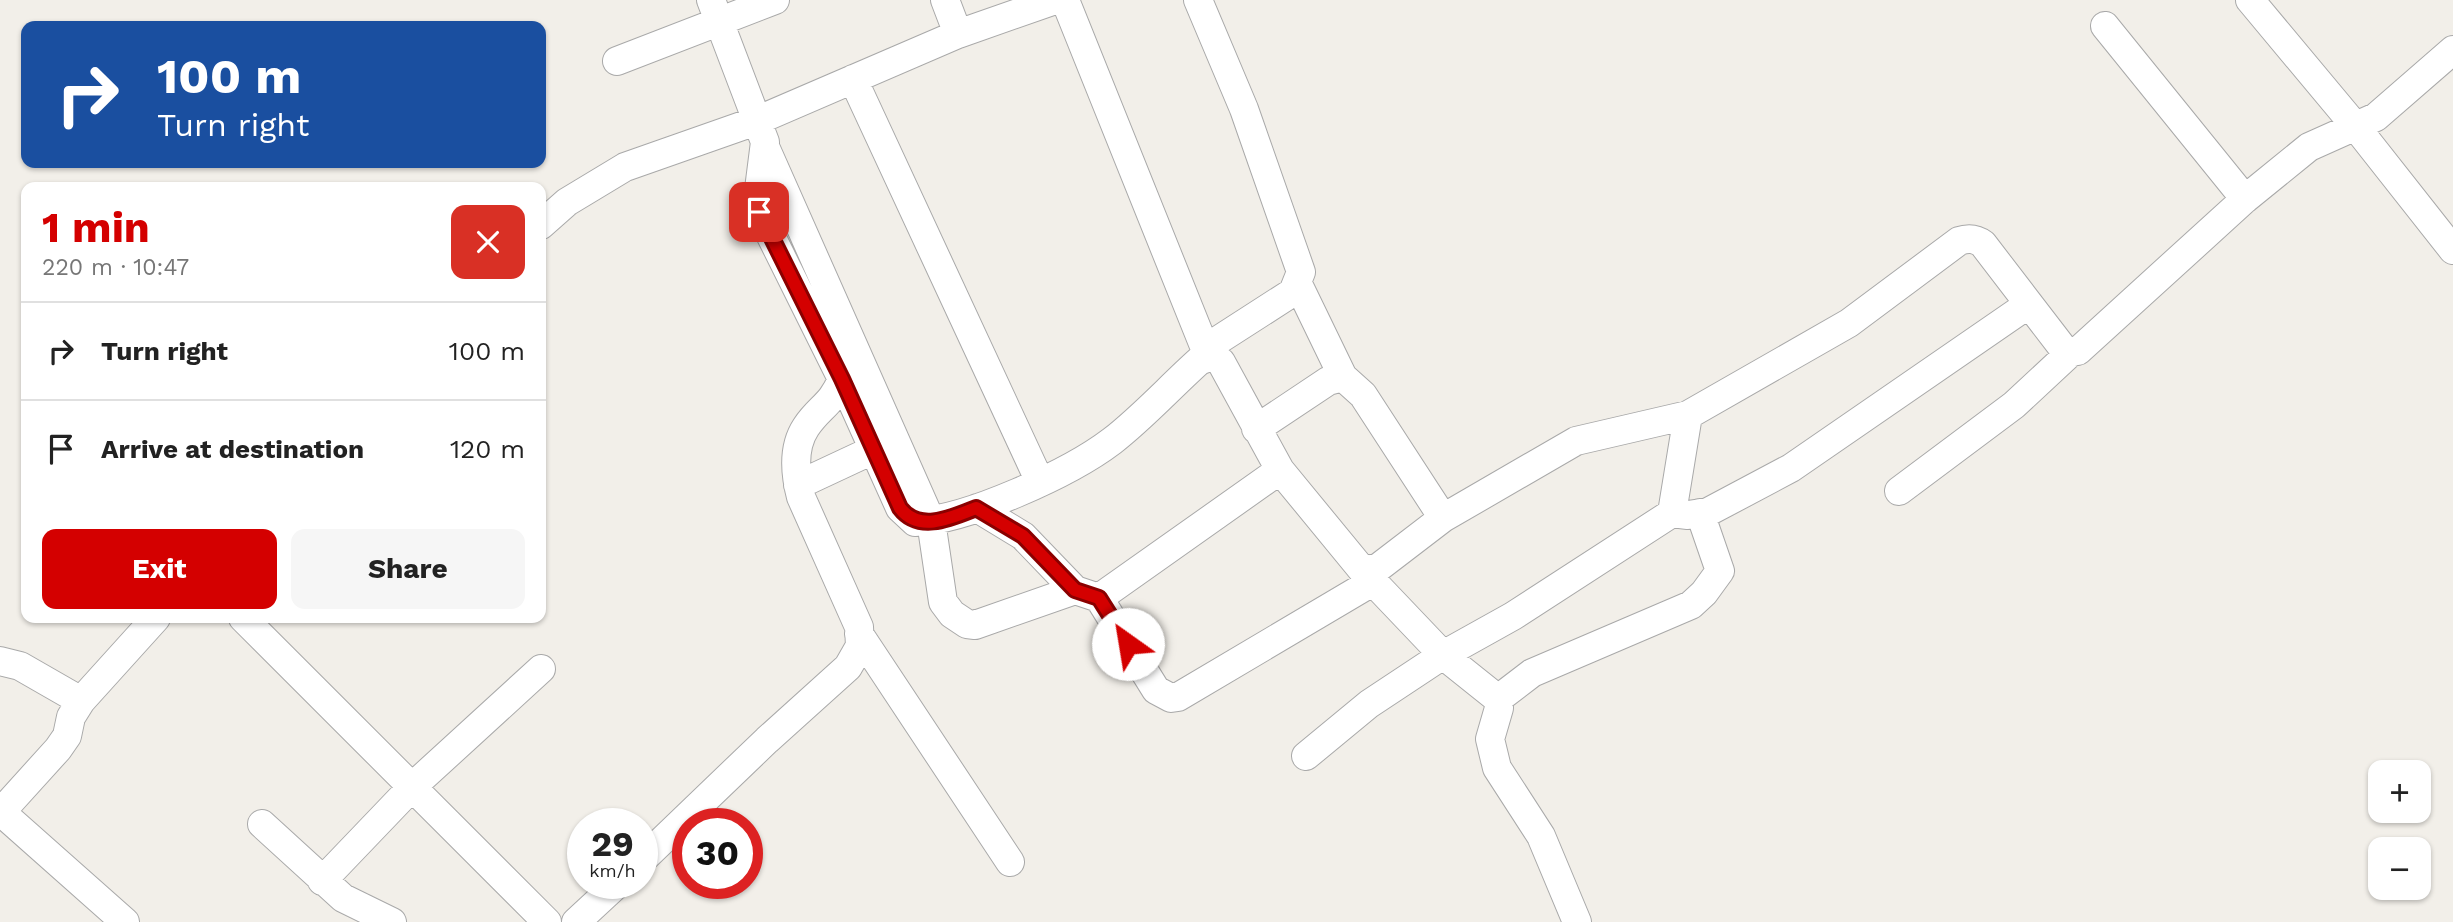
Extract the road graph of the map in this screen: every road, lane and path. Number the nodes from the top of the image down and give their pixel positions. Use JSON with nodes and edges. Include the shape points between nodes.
{"nodes":[{"id":1,"x":775,"y":0,"type":"edge"},
{"id":2,"x":945,"y":0,"type":"edge"},
{"id":3,"x":1055,"y":0,"type":"edge"},
{"id":4,"x":1065,"y":0,"type":"edge"},
{"id":5,"x":1198,"y":0,"type":"edge"},
{"id":6,"x":2250,"y":0,"type":"edge"},
{"id":7,"x":715,"y":11,"type":"edge"},
{"id":8,"x":2105,"y":26,"type":"dead end"},
{"id":9,"x":958,"y":34,"type":"junction"},
{"id":10,"x":2450,"y":59,"type":"edge"},
{"id":11,"x":617,"y":61,"type":"dead end"},
{"id":12,"x":853,"y":79,"type":"junction"},
{"id":13,"x":755,"y":121,"type":"junction"},
{"id":14,"x":2356,"y":127,"type":"junction"},
{"id":15,"x":765,"y":148,"type":"junction"},
{"id":16,"x":2245,"y":199,"type":"junction"},
{"id":17,"x":546,"y":221,"type":"edge"},
{"id":18,"x":2453,"y":250,"type":"edge"},
{"id":19,"x":1297,"y":282,"type":"junction"},
{"id":20,"x":2029,"y":304,"type":"junction"},
{"id":21,"x":1207,"y":352,"type":"junction"},
{"id":22,"x":2071,"y":352,"type":"junction"},
{"id":23,"x":1343,"y":377,"type":"junction"},
{"id":24,"x":842,"y":379,"type":"junction"},
{"id":25,"x":1688,"y":415,"type":"junction"},
{"id":26,"x":1256,"y":429,"type":"junction"},
{"id":27,"x":875,"y":449,"type":"junction"},
{"id":28,"x":1280,"y":470,"type":"junction"},
{"id":29,"x":1040,"y":482,"type":"junction"},
{"id":30,"x":798,"y":485,"type":"junction"},
{"id":31,"x":1899,"y":491,"type":"dead end"},
{"id":32,"x":976,"y":508,"type":"junction"},
{"id":33,"x":1686,"y":513,"type":"junction"},
{"id":34,"x":1444,"y":518,"type":"junction"},
{"id":35,"x":931,"y":521,"type":"junction"},
{"id":36,"x":1368,"y":576,"type":"junction"},
{"id":37,"x":1087,"y":594,"type":"junction"},
{"id":38,"x":151,"y":623,"type":"edge"},
{"id":39,"x":248,"y":623,"type":"edge"},
{"id":40,"x":859,"y":634,"type":"junction"},
{"id":41,"x":1443,"y":655,"type":"junction"},
{"id":42,"x":0,"y":662,"type":"edge"},
{"id":43,"x":541,"y":669,"type":"dead end"},
{"id":44,"x":1498,"y":699,"type":"junction"},
{"id":45,"x":81,"y":701,"type":"junction"},
{"id":46,"x":1306,"y":755,"type":"dead end"},
{"id":47,"x":412,"y":786,"type":"junction"},
{"id":48,"x":1,"y":813,"type":"edge"},
{"id":49,"x":262,"y":824,"type":"dead end"},
{"id":50,"x":658,"y":845,"type":"edge"},
{"id":51,"x":1010,"y":862,"type":"dead end"},
{"id":52,"x":322,"y":881,"type":"junction"},
{"id":53,"x":601,"y":899,"type":"edge"},
{"id":54,"x":125,"y":922,"type":"edge"},
{"id":55,"x":393,"y":922,"type":"edge"},
{"id":56,"x":547,"y":922,"type":"edge"},
{"id":57,"x":576,"y":922,"type":"edge"},
{"id":58,"x":1577,"y":922,"type":"edge"}],
"edges":[{"from":1,"to":7,"type":"street"},
{"from":2,"to":9,"type":"street"},
{"from":3,"to":9,"type":"street"},
{"from":4,"to":21,"type":"street"},
{"from":5,"to":19,"type":"street","via":[[1244,109],[1298,260],[1301,272]]},
{"from":6,"to":14,"type":"street"},
{"from":7,"to":11,"type":"street"},
{"from":7,"to":13,"type":"street"},
{"from":8,"to":16,"type":"street"},
{"from":9,"to":12,"type":"street"},
{"from":10,"to":14,"type":"street","via":[[2376,117]]},
{"from":12,"to":13,"type":"street"},
{"from":12,"to":29,"type":"street"},
{"from":13,"to":15,"type":"street"},
{"from":13,"to":17,"type":"street","via":[[625,167],[567,202]]},
{"from":14,"to":16,"type":"street","via":[[2309,147]]},
{"from":14,"to":18,"type":"street"},
{"from":15,"to":24,"type":"street","via":[[759,212]]},
{"from":15,"to":35,"type":"street"},
{"from":16,"to":22,"type":"street","via":[[2082,348]]},
{"from":19,"to":21,"type":"street","via":[[1293,292]]},
{"from":19,"to":23,"type":"street"},
{"from":20,"to":22,"type":"street"},
{"from":20,"to":25,"type":"street","via":[[1983,244],[1976,239],[1959,240],[1849,323]]},
{"from":20,"to":33,"type":"street","via":[[1791,468]]},
{"from":21,"to":26,"type":"street","via":[[1221,362]]},
{"from":21,"to":29,"type":"street","via":[[1111,442]]},
{"from":22,"to":31,"type":"street","via":[[2014,405]]},
{"from":23,"to":26,"type":"street","via":[[1328,381]]},
{"from":23,"to":34,"type":"street","via":[[1363,395]]},
{"from":24,"to":27,"type":"street"},
{"from":24,"to":30,"type":"street","via":[[831,402],[807,426],[799,442]]},
{"from":25,"to":33,"type":"street"},
{"from":25,"to":34,"type":"street","via":[[1576,441]]},
{"from":26,"to":28,"type":"street"},
{"from":27,"to":30,"type":"street"},
{"from":27,"to":35,"type":"street","via":[[906,516],[915,522]]},
{"from":28,"to":36,"type":"street"},
{"from":28,"to":37,"type":"street"},
{"from":29,"to":32,"type":"street"},
{"from":30,"to":40,"type":"street"},
{"from":32,"to":35,"type":"street"},
{"from":32,"to":37,"type":"street","via":[[1023,536]]},
{"from":33,"to":41,"type":"street"},
{"from":33,"to":44,"type":"street","via":[[1720,570],[1704,593],[1691,605],[1532,673]]},
{"from":34,"to":36,"type":"street"},
{"from":35,"to":37,"type":"street","via":[[943,602],[967,624]]},
{"from":36,"to":37,"type":"street","via":[[1171,698],[1156,690]]},
{"from":36,"to":41,"type":"street"},
{"from":38,"to":45,"type":"street"},
{"from":39,"to":47,"type":"street"},
{"from":40,"to":50,"type":"street","via":[[860,646],[848,667]]},
{"from":40,"to":51,"type":"street"},
{"from":41,"to":44,"type":"street"},
{"from":41,"to":46,"type":"street","via":[[1369,704]]},
{"from":42,"to":45,"type":"street","via":[[20,666]]},
{"from":43,"to":47,"type":"street"},
{"from":44,"to":58,"type":"street","via":[[1490,739],[1497,768],[1541,835]]},
{"from":45,"to":48,"type":"street","via":[[58,749]]},
{"from":47,"to":52,"type":"street"},
{"from":47,"to":56,"type":"street"},
{"from":48,"to":54,"type":"street"},
{"from":49,"to":52,"type":"street"},
{"from":52,"to":55,"type":"street","via":[[343,898]]},
{"from":53,"to":57,"type":"street"}]}
